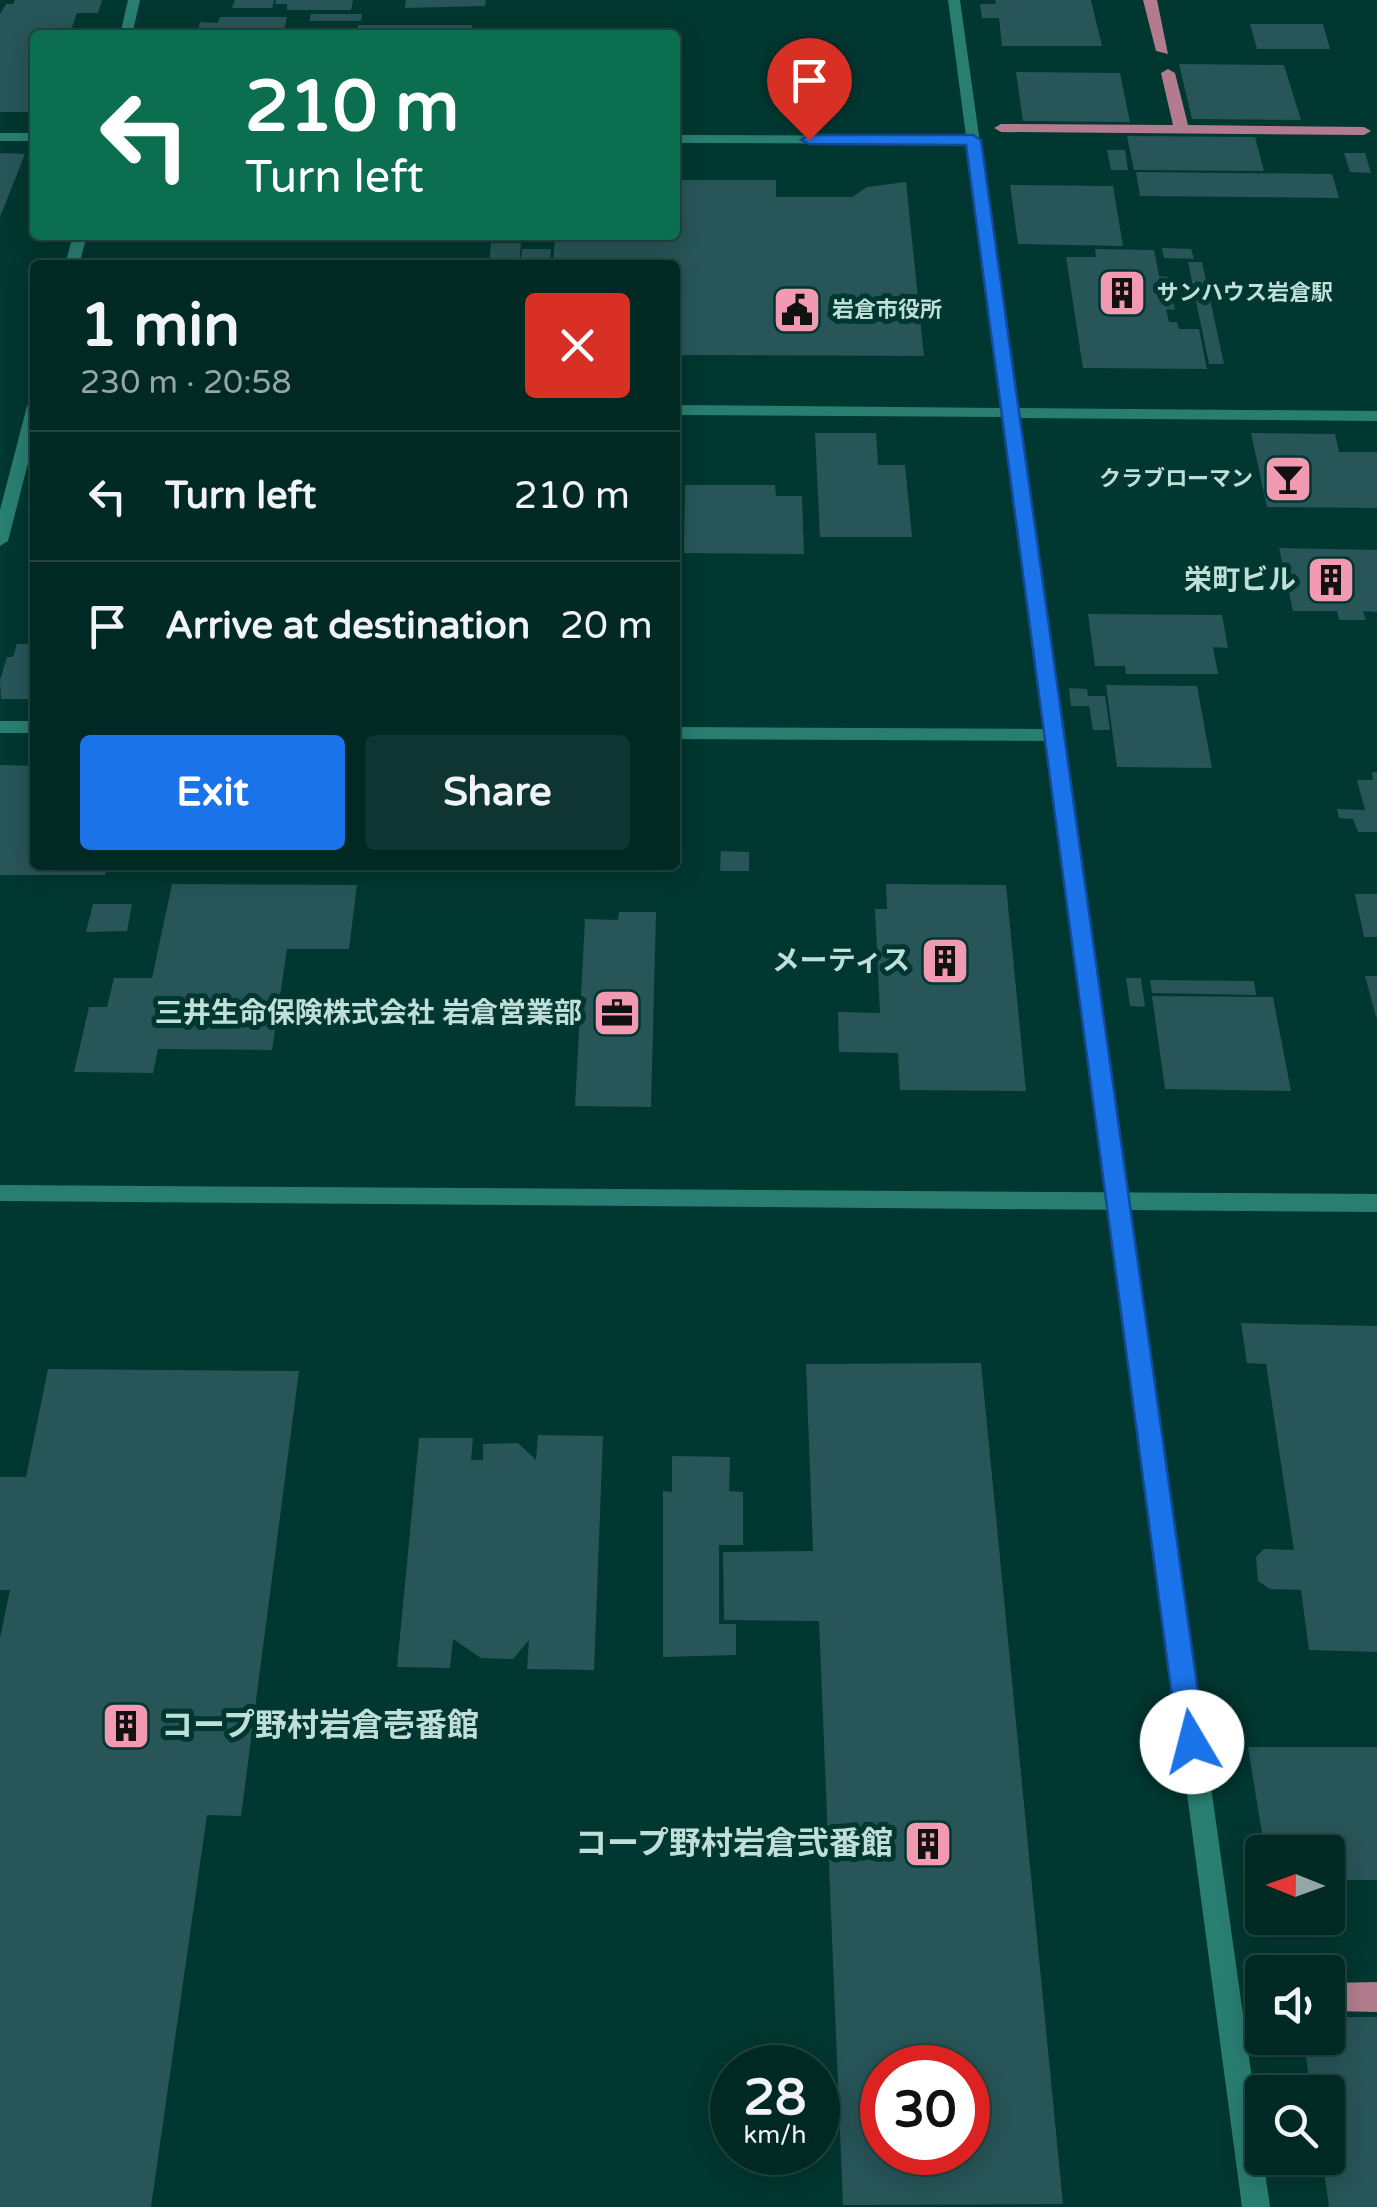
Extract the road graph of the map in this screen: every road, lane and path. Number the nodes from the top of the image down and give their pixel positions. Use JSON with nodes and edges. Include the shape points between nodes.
{"nodes":[{"id":1,"x":134,"y":0,"type":"edge"},
{"id":2,"x":954,"y":0,"type":"edge"},
{"id":3,"x":127,"y":30,"type":"edge"},
{"id":4,"x":0,"y":137,"type":"edge"},
{"id":5,"x":30,"y":137,"type":"edge"},
{"id":6,"x":680,"y":139,"type":"edge"},
{"id":7,"x":973,"y":140,"type":"junction"},
{"id":8,"x":680,"y":410,"type":"edge"},
{"id":9,"x":1010,"y":413,"type":"junction"},
{"id":10,"x":1377,"y":416,"type":"edge"},
{"id":11,"x":30,"y":425,"type":"edge"},
{"id":12,"x":0,"y":541,"type":"edge"},
{"id":13,"x":0,"y":727,"type":"edge"},
{"id":14,"x":30,"y":727,"type":"edge"},
{"id":15,"x":680,"y":733,"type":"edge"},
{"id":16,"x":1053,"y":736,"type":"junction"},
{"id":17,"x":0,"y":1193,"type":"edge"},
{"id":18,"x":1116,"y":1199,"type":"junction"},
{"id":19,"x":1377,"y":1203,"type":"edge"},
{"id":20,"x":1256,"y":2207,"type":"edge"}],
"edges":[{"from":1,"to":3,"type":"street"},
{"from":2,"to":7,"type":"street"},
{"from":4,"to":5,"type":"street"},
{"from":6,"to":7,"type":"street"},
{"from":7,"to":9,"type":"street"},
{"from":8,"to":9,"type":"street"},
{"from":9,"to":10,"type":"street"},
{"from":9,"to":16,"type":"street"},
{"from":11,"to":12,"type":"street"},
{"from":13,"to":14,"type":"street"},
{"from":15,"to":16,"type":"street"},
{"from":16,"to":18,"type":"street"},
{"from":17,"to":18,"type":"street"},
{"from":18,"to":19,"type":"street"},
{"from":18,"to":20,"type":"street"}]}
